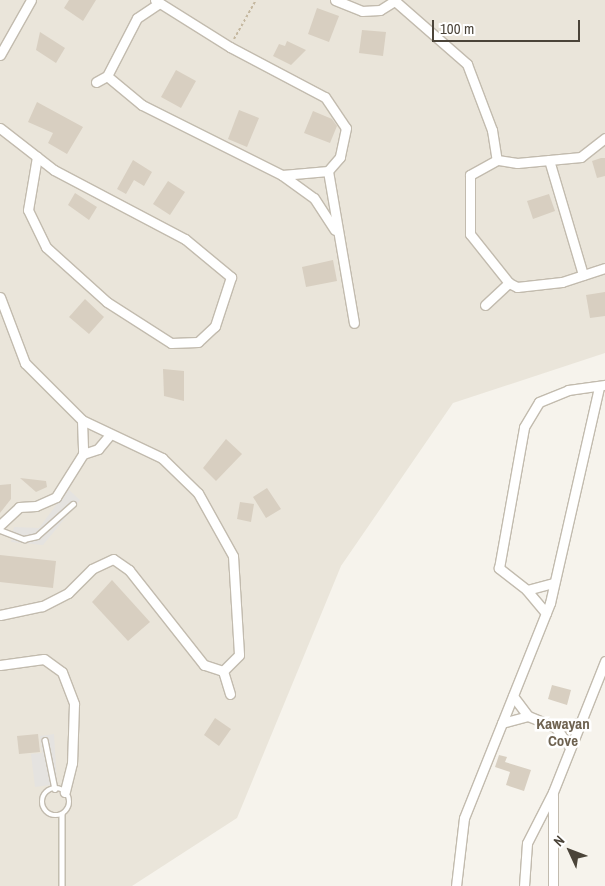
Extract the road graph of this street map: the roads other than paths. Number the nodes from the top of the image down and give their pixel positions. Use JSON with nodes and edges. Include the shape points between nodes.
{"nodes":[{"id":1,"x":30,"y":0,"type":"edge"},
{"id":2,"x":335,"y":0,"type":"edge"},
{"id":3,"x":157,"y":1,"type":"edge"},
{"id":4,"x":395,"y":1,"type":"edge"},
{"id":5,"x":0,"y":55,"type":"edge"},
{"id":6,"x":107,"y":76,"type":"junction"},
{"id":7,"x":96,"y":82,"type":"dead end"},
{"id":8,"x":0,"y":128,"type":"edge"},
{"id":9,"x":605,"y":138,"type":"edge"},
{"id":10,"x":37,"y":157,"type":"junction"},
{"id":11,"x":497,"y":160,"type":"junction"},
{"id":12,"x":549,"y":160,"type":"junction"},
{"id":13,"x":328,"y":171,"type":"junction"},
{"id":14,"x":282,"y":175,"type":"junction"},
{"id":15,"x":337,"y":232,"type":"junction"},
{"id":16,"x":605,"y":268,"type":"edge"},
{"id":17,"x":583,"y":275,"type":"junction"},
{"id":18,"x":509,"y":283,"type":"junction"},
{"id":19,"x":0,"y":297,"type":"edge"},
{"id":20,"x":485,"y":305,"type":"dead end"},
{"id":21,"x":354,"y":323,"type":"dead end"},
{"id":22,"x":602,"y":387,"type":"edge"},
{"id":23,"x":82,"y":420,"type":"junction"},
{"id":24,"x":109,"y":436,"type":"junction"},
{"id":25,"x":82,"y":454,"type":"junction"},
{"id":26,"x":73,"y":504,"type":"dead end"},
{"id":27,"x":0,"y":525,"type":"edge"},
{"id":28,"x":0,"y":530,"type":"edge"},
{"id":29,"x":554,"y":583,"type":"junction"},
{"id":30,"x":528,"y":590,"type":"junction"},
{"id":31,"x":546,"y":613,"type":"junction"},
{"id":32,"x":0,"y":615,"type":"edge"},
{"id":33,"x":605,"y":661,"type":"edge"},
{"id":34,"x":0,"y":665,"type":"edge"},
{"id":35,"x":223,"y":671,"type":"junction"},
{"id":36,"x":230,"y":694,"type":"dead end"},
{"id":37,"x":513,"y":696,"type":"junction"},
{"id":38,"x":528,"y":716,"type":"junction"},
{"id":39,"x":502,"y":723,"type":"junction"},
{"id":40,"x":580,"y":723,"type":"junction"},
{"id":41,"x":555,"y":727,"type":"junction"},
{"id":42,"x":45,"y":740,"type":"dead end"},
{"id":43,"x":570,"y":747,"type":"junction"},
{"id":44,"x":55,"y":789,"type":"junction"},
{"id":45,"x":65,"y":792,"type":"junction"},
{"id":46,"x":553,"y":792,"type":"junction"},
{"id":47,"x":62,"y":814,"type":"junction"},
{"id":48,"x":62,"y":886,"type":"edge"},
{"id":49,"x":456,"y":886,"type":"edge"},
{"id":50,"x":524,"y":886,"type":"edge"},
{"id":51,"x":553,"y":886,"type":"edge"}],
"edges":[{"from":1,"to":5,"type":"street"},
{"from":2,"to":4,"type":"street","via":[[362,11],[380,10]]},
{"from":3,"to":6,"type":"street","via":[[137,18]]},
{"from":3,"to":13,"type":"street","via":[[230,47],[324,97],[346,128],[340,157]]},
{"from":4,"to":11,"type":"street","via":[[467,64],[492,130]]},
{"from":6,"to":7,"type":"street"},
{"from":6,"to":14,"type":"street","via":[[142,105]]},
{"from":8,"to":10,"type":"street"},
{"from":9,"to":12,"type":"street","via":[[581,157]]},
{"from":10,"to":10,"type":"street","via":[[185,239],[231,277],[215,326],[198,342],[171,343],[107,302],[46,247],[28,210]]},
{"from":11,"to":12,"type":"street"},
{"from":11,"to":18,"type":"street","via":[[470,175],[470,234]]},
{"from":12,"to":17,"type":"street"},
{"from":13,"to":14,"type":"street"},
{"from":13,"to":15,"type":"street"},
{"from":14,"to":15,"type":"street","via":[[314,198]]},
{"from":15,"to":21,"type":"street"},
{"from":16,"to":17,"type":"street"},
{"from":17,"to":18,"type":"street","via":[[517,287]]},
{"from":18,"to":20,"type":"street"},
{"from":19,"to":23,"type":"street","via":[[25,363]]},
{"from":22,"to":29,"type":"street"},
{"from":22,"to":30,"type":"street","via":[[568,390],[539,402],[524,427],[498,568]]},
{"from":23,"to":24,"type":"street"},
{"from":23,"to":25,"type":"street"},
{"from":24,"to":25,"type":"street","via":[[98,449]]},
{"from":24,"to":35,"type":"street","via":[[162,458],[198,493],[233,556],[239,656]]},
{"from":25,"to":27,"type":"street","via":[[56,497],[20,507]]},
{"from":26,"to":28,"type":"lane","via":[[37,536],[24,539]]},
{"from":29,"to":30,"type":"street"},
{"from":29,"to":31,"type":"street"},
{"from":30,"to":31,"type":"street"},
{"from":31,"to":37,"type":"street"},
{"from":32,"to":35,"type":"street","via":[[42,606],[68,593],[92,569],[112,558],[129,570],[204,665]]},
{"from":33,"to":40,"type":"street"},
{"from":34,"to":45,"type":"street","via":[[44,659],[62,672],[74,704],[72,763]]},
{"from":35,"to":36,"type":"street"},
{"from":37,"to":38,"type":"street"},
{"from":37,"to":39,"type":"street"},
{"from":38,"to":39,"type":"street"},
{"from":38,"to":41,"type":"street"},
{"from":39,"to":49,"type":"street","via":[[464,818]]},
{"from":40,"to":41,"type":"street"},
{"from":40,"to":43,"type":"street"},
{"from":41,"to":43,"type":"street"},
{"from":42,"to":44,"type":"lane"},
{"from":43,"to":46,"type":"street"},
{"from":44,"to":45,"type":"lane"},
{"from":44,"to":47,"type":"lane","via":[[45,794],[43,806],[51,815]]},
{"from":45,"to":47,"type":"lane","via":[[70,802]]},
{"from":46,"to":50,"type":"street","via":[[527,844]]},
{"from":46,"to":51,"type":"street"},
{"from":47,"to":48,"type":"lane"}]}
